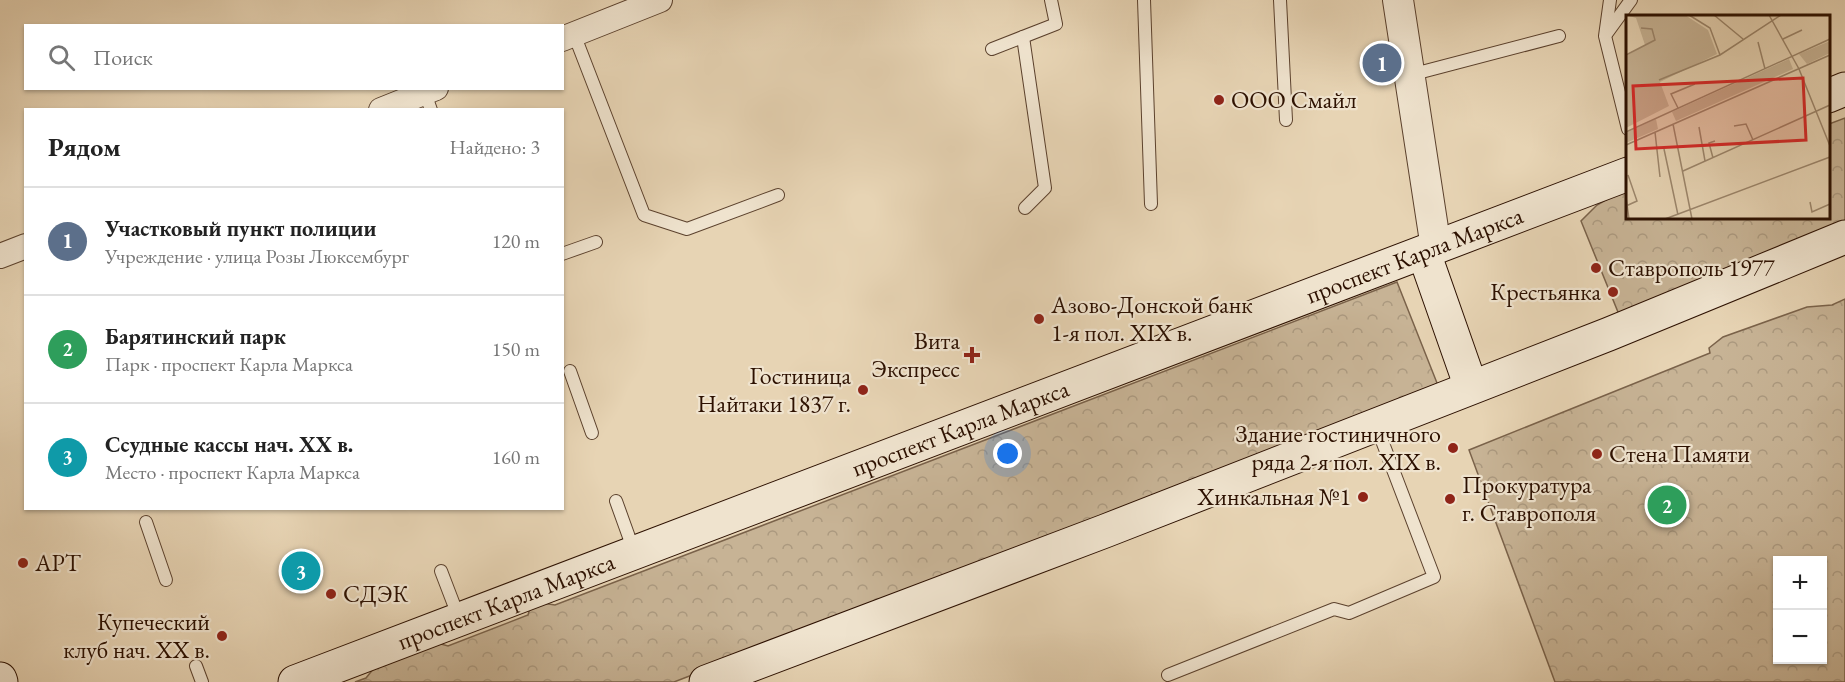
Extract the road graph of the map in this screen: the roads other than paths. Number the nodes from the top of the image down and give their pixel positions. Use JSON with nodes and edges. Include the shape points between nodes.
{"nodes":[{"id":1,"x":660,"y":0,"type":"edge"},
{"id":2,"x":1051,"y":0,"type":"edge"},
{"id":3,"x":1144,"y":0,"type":"edge"},
{"id":4,"x":1280,"y":0,"type":"edge"},
{"id":5,"x":1398,"y":0,"type":"edge"},
{"id":6,"x":1610,"y":0,"type":"edge"},
{"id":7,"x":1631,"y":0,"type":"edge"},
{"id":8,"x":568,"y":36,"type":"edge"},
{"id":9,"x":1559,"y":36,"type":"dead end"},
{"id":10,"x":1605,"y":36,"type":"junction"},
{"id":11,"x":1023,"y":37,"type":"junction"},
{"id":12,"x":992,"y":49,"type":"dead end"},
{"id":13,"x":1410,"y":75,"type":"junction"},
{"id":14,"x":1845,"y":89,"type":"edge"},
{"id":15,"x":1830,"y":95,"type":"edge"},
{"id":16,"x":430,"y":97,"type":"edge"},
{"id":17,"x":389,"y":108,"type":"edge"},
{"id":18,"x":1286,"y":120,"type":"dead end"},
{"id":19,"x":1626,"y":121,"type":"edge"},
{"id":20,"x":1626,"y":175,"type":"edge"},
{"id":21,"x":778,"y":195,"type":"dead end"},
{"id":22,"x":1151,"y":204,"type":"dead end"},
{"id":23,"x":1025,"y":208,"type":"dead end"},
{"id":24,"x":1845,"y":237,"type":"edge"},
{"id":25,"x":596,"y":242,"type":"dead end"},
{"id":26,"x":24,"y":247,"type":"edge"},
{"id":27,"x":1430,"y":250,"type":"junction"},
{"id":28,"x":564,"y":253,"type":"edge"},
{"id":29,"x":0,"y":256,"type":"edge"},
{"id":30,"x":570,"y":371,"type":"dead end"},
{"id":31,"x":1472,"y":387,"type":"junction"},
{"id":32,"x":1376,"y":424,"type":"junction"},
{"id":33,"x":592,"y":433,"type":"dead end"},
{"id":34,"x":616,"y":501,"type":"dead end"},
{"id":35,"x":146,"y":522,"type":"dead end"},
{"id":36,"x":634,"y":552,"type":"junction"},
{"id":37,"x":441,"y":572,"type":"dead end"},
{"id":38,"x":166,"y":580,"type":"dead end"},
{"id":39,"x":459,"y":619,"type":"junction"},
{"id":40,"x":196,"y":666,"type":"dead end"},
{"id":41,"x":1168,"y":675,"type":"dead end"},
{"id":42,"x":202,"y":682,"type":"edge"},
{"id":43,"x":295,"y":682,"type":"edge"},
{"id":44,"x":706,"y":682,"type":"edge"}],
"edges":[{"from":1,"to":8,"type":"street"},
{"from":2,"to":11,"type":"lane","via":[[1056,24]]},
{"from":3,"to":22,"type":"lane"},
{"from":4,"to":18,"type":"lane"},
{"from":5,"to":13,"type":"street"},
{"from":6,"to":10,"type":"lane"},
{"from":7,"to":10,"type":"lane"},
{"from":8,"to":21,"type":"lane","via":[[644,214],[687,229]]},
{"from":9,"to":13,"type":"lane"},
{"from":10,"to":19,"type":"lane"},
{"from":11,"to":12,"type":"lane"},
{"from":11,"to":23,"type":"lane","via":[[1045,188]]},
{"from":13,"to":27,"type":"street"},
{"from":14,"to":15,"type":"main road"},
{"from":16,"to":17,"type":"street"},
{"from":20,"to":27,"type":"main road","name":"проспект Карла Маркса"},
{"from":24,"to":31,"type":"main road"},
{"from":25,"to":28,"type":"lane"},
{"from":26,"to":29,"type":"street"},
{"from":27,"to":31,"type":"main road"},
{"from":27,"to":36,"type":"main road","name":"проспект Карла Маркса"},
{"from":30,"to":33,"type":"lane"},
{"from":31,"to":32,"type":"main road"},
{"from":32,"to":41,"type":"lane","via":[[1434,577],[1349,613],[1334,609]]},
{"from":32,"to":44,"type":"main road"},
{"from":34,"to":36,"type":"lane"},
{"from":35,"to":38,"type":"lane"},
{"from":36,"to":39,"type":"main road","name":"проспект Карла Маркса"},
{"from":37,"to":39,"type":"lane"},
{"from":39,"to":43,"type":"main road","name":"проспект Карла Маркса"},
{"from":40,"to":42,"type":"lane"}]}
